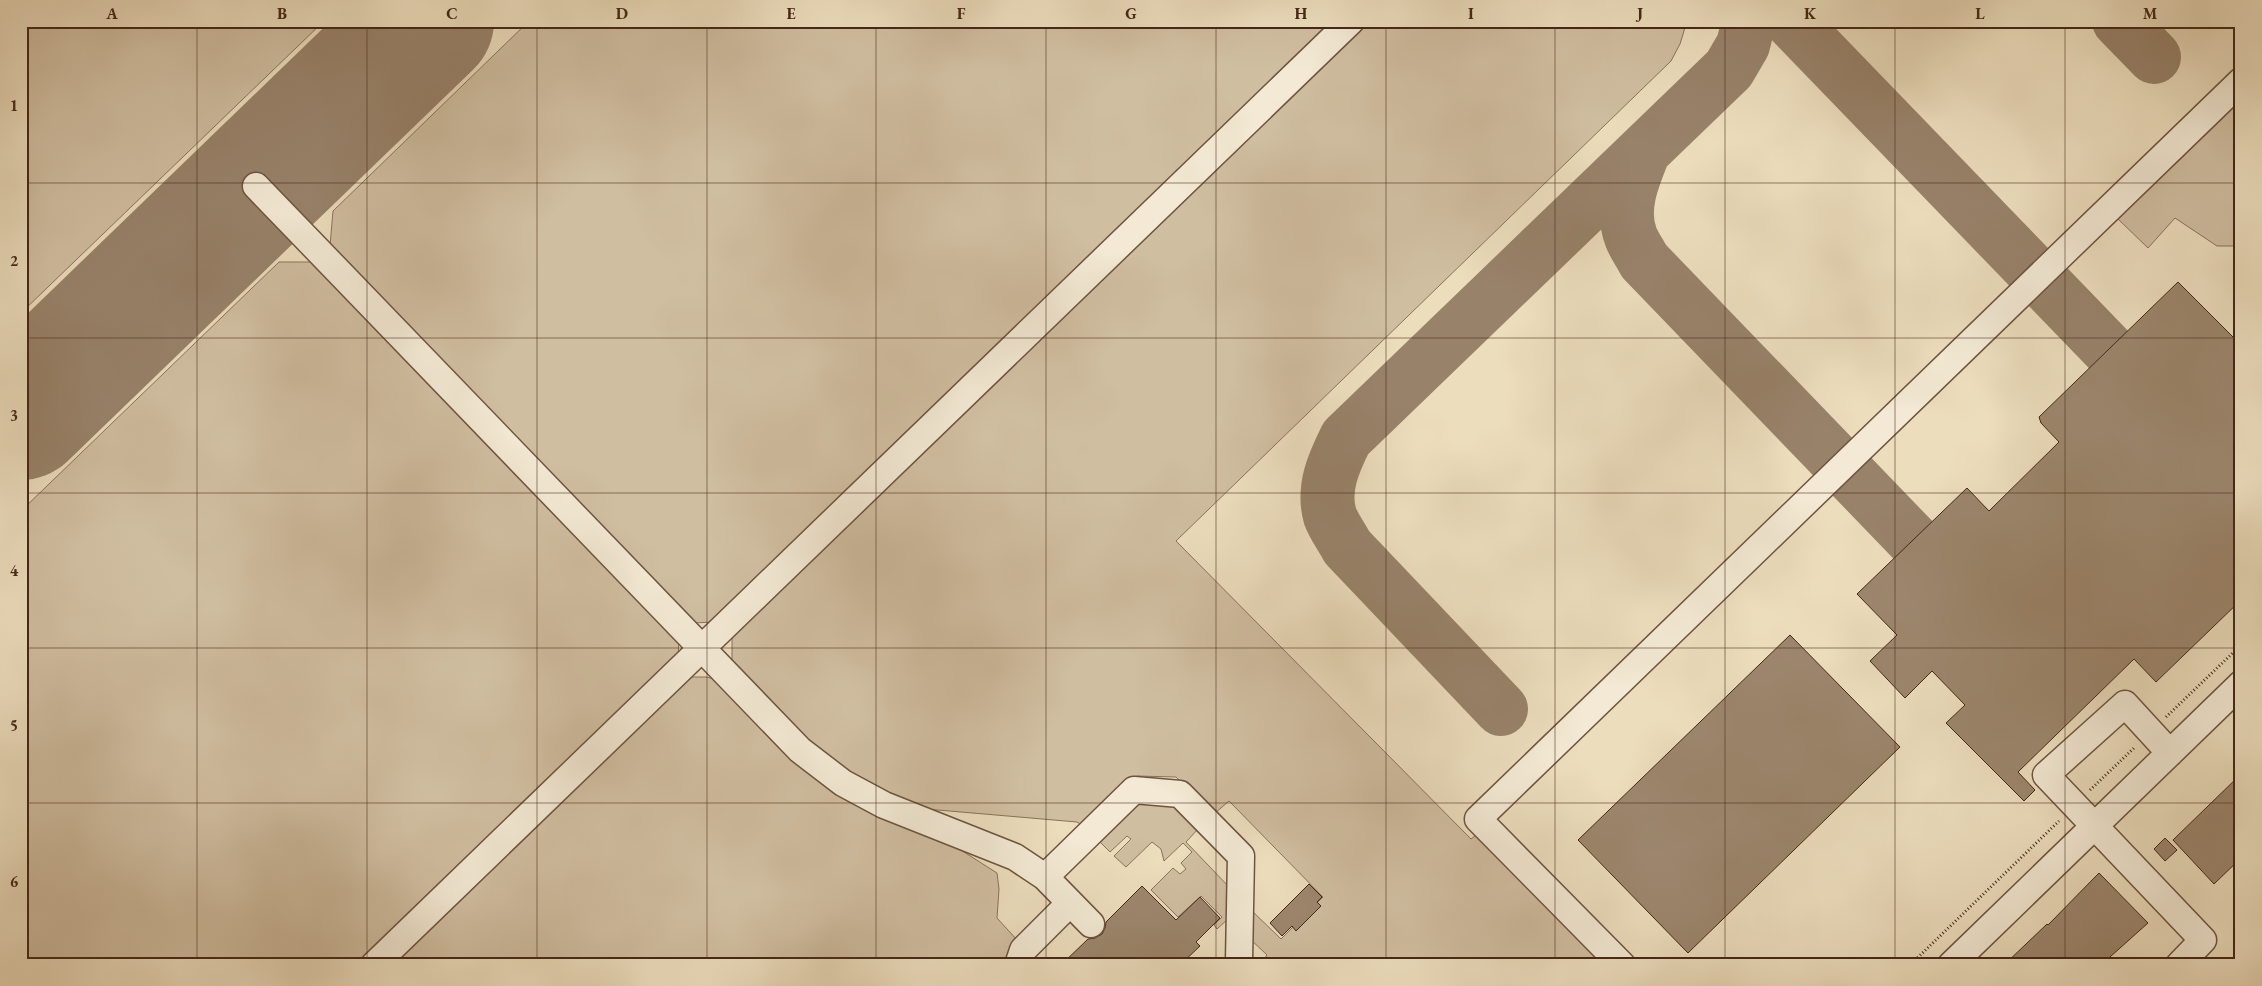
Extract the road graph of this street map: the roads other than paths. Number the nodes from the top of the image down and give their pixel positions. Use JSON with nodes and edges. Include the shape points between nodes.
{"nodes":[{"id":1,"x":1352,"y":21,"type":"edge"},
{"id":2,"x":2241,"y":81,"type":"edge"},
{"id":3,"x":256,"y":186,"type":"dead end"},
{"id":4,"x":702,"y":648,"type":"junction"},
{"id":5,"x":2241,"y":684,"type":"edge"},
{"id":6,"x":2170,"y":753,"type":"junction"},
{"id":7,"x":2094,"y":826,"type":"junction"},
{"id":8,"x":1045,"y":877,"type":"junction"},
{"id":9,"x":1070,"y":903,"type":"junction"},
{"id":10,"x":1091,"y":924,"type":"dead end"},
{"id":11,"x":1236,"y":963,"type":"edge"},
{"id":12,"x":374,"y":965,"type":"edge"},
{"id":13,"x":1018,"y":965,"type":"edge"},
{"id":14,"x":1622,"y":965,"type":"edge"},
{"id":15,"x":1951,"y":965,"type":"edge"},
{"id":16,"x":2179,"y":965,"type":"edge"}],
"edges":[{"from":1,"to":4,"type":"lane"},
{"from":2,"to":14,"type":"lane","via":[[1478,818]]},
{"from":3,"to":4,"type":"lane"},
{"from":4,"to":8,"type":"lane","via":[[800,750],[843,783],[884,805],[1015,857]]},
{"from":4,"to":12,"type":"lane"},
{"from":5,"to":6,"type":"lane"},
{"from":6,"to":7,"type":"lane"},
{"from":6,"to":7,"type":"lane","via":[[2125,704],[2046,775]]},
{"from":7,"to":15,"type":"lane"},
{"from":7,"to":16,"type":"lane","via":[[2203,940]]},
{"from":8,"to":9,"type":"lane"},
{"from":8,"to":11,"type":"lane","via":[[1134,790],[1180,794],[1240,856]]},
{"from":9,"to":10,"type":"lane"},
{"from":9,"to":13,"type":"lane","via":[[1023,950]]}]}
